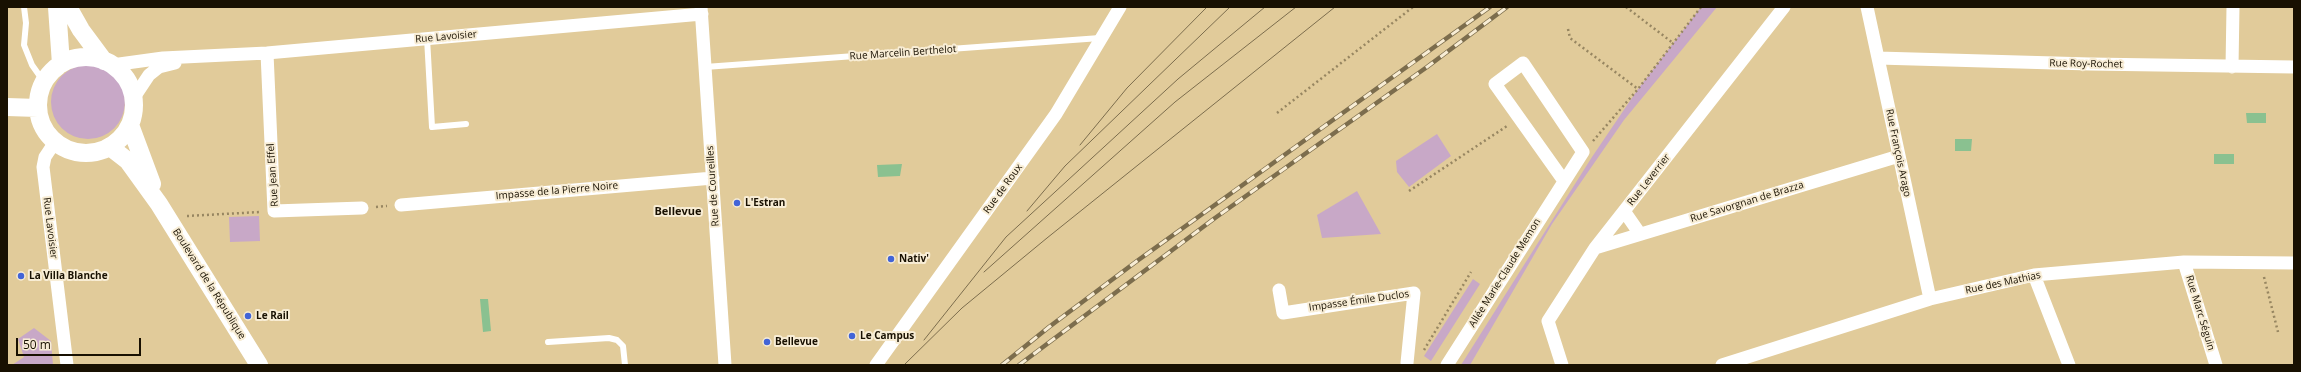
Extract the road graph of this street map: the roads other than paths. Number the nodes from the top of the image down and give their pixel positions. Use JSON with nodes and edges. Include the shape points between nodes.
{"nodes":[{"id":1,"x":24,"y":7,"type":"edge"},
{"id":2,"x":57,"y":7,"type":"edge"},
{"id":3,"x":68,"y":7,"type":"edge"},
{"id":4,"x":1120,"y":7,"type":"edge"},
{"id":5,"x":1784,"y":7,"type":"edge"},
{"id":6,"x":1867,"y":7,"type":"edge"},
{"id":7,"x":2233,"y":7,"type":"edge"},
{"id":8,"x":701,"y":10,"type":"edge"},
{"id":9,"x":427,"y":38,"type":"junction"},
{"id":10,"x":1100,"y":38,"type":"junction"},
{"id":11,"x":266,"y":53,"type":"junction"},
{"id":12,"x":190,"y":58,"type":"junction"},
{"id":13,"x":1878,"y":58,"type":"junction"},
{"id":14,"x":108,"y":63,"type":"junction"},
{"id":15,"x":61,"y":64,"type":"junction"},
{"id":16,"x":705,"y":67,"type":"junction"},
{"id":17,"x":2232,"y":67,"type":"junction"},
{"id":18,"x":2294,"y":68,"type":"edge"},
{"id":19,"x":44,"y":82,"type":"junction"},
{"id":20,"x":133,"y":99,"type":"junction"},
{"id":21,"x":7,"y":107,"type":"edge"},
{"id":22,"x":38,"y":108,"type":"junction"},
{"id":23,"x":466,"y":124,"type":"dead end"},
{"id":24,"x":130,"y":125,"type":"junction"},
{"id":25,"x":55,"y":142,"type":"junction"},
{"id":26,"x":110,"y":147,"type":"junction"},
{"id":27,"x":1899,"y":156,"type":"junction"},
{"id":28,"x":713,"y":178,"type":"junction"},
{"id":29,"x":1564,"y":181,"type":"junction"},
{"id":30,"x":401,"y":205,"type":"road end"},
{"id":31,"x":362,"y":208,"type":"road end"},
{"id":32,"x":164,"y":210,"type":"junction"},
{"id":33,"x":1624,"y":212,"type":"junction"},
{"id":34,"x":1640,"y":234,"type":"junction"},
{"id":35,"x":1596,"y":248,"type":"junction"},
{"id":36,"x":2184,"y":262,"type":"junction"},
{"id":37,"x":2294,"y":263,"type":"edge"},
{"id":38,"x":2034,"y":275,"type":"junction"},
{"id":39,"x":1279,"y":290,"type":"dead end"},
{"id":40,"x":1930,"y":299,"type":"junction"},
{"id":41,"x":548,"y":342,"type":"dead end"},
{"id":42,"x":1406,"y":364,"type":"edge"},
{"id":43,"x":67,"y":365,"type":"edge"},
{"id":44,"x":258,"y":365,"type":"edge"},
{"id":45,"x":625,"y":365,"type":"edge"},
{"id":46,"x":725,"y":365,"type":"edge"},
{"id":47,"x":876,"y":365,"type":"edge"},
{"id":48,"x":1446,"y":365,"type":"edge"},
{"id":49,"x":1562,"y":365,"type":"edge"},
{"id":50,"x":1722,"y":365,"type":"edge"},
{"id":51,"x":2069,"y":365,"type":"edge"},
{"id":52,"x":2216,"y":365,"type":"edge"}],
"edges":[{"from":1,"to":19,"type":"lane","via":[[24,45],[32,65]]},
{"from":2,"to":15,"type":"main road"},
{"from":3,"to":14,"type":"main road","name":"Boulevard de la République","via":[[81,30]]},
{"from":4,"to":10,"type":"street","name":"Rue de Roux"},
{"from":5,"to":33,"type":"street","name":"Rue Leverrier"},
{"from":6,"to":13,"type":"street","name":"Rue François Arago"},
{"from":7,"to":17,"type":"street"},
{"from":8,"to":9,"type":"street","name":"Rue Lavoisier"},
{"from":8,"to":16,"type":"street","name":"Rue de Coureilles"},
{"from":9,"to":11,"type":"street","name":"Rue Lavoisier"},
{"from":9,"to":23,"type":"lane","via":[[432,127]]},
{"from":10,"to":16,"type":"lane","name":"Rue Marcelin Berthelot"},
{"from":10,"to":47,"type":"street","name":"Rue de Roux","via":[[1056,114]]},
{"from":11,"to":12,"type":"street","name":"Rue Lavoisier"},
{"from":11,"to":31,"type":"street","name":"Rue Jean Effel","via":[[274,211]]},
{"from":12,"to":14,"type":"street","name":"Rue Lavoisier"},
{"from":12,"to":20,"type":"street","name":"Rue Lavoisier","via":[[154,70]]},
{"from":13,"to":17,"type":"street","name":"Rue Roy-Rochet"},
{"from":13,"to":27,"type":"street","name":"Rue François Arago"},
{"from":14,"to":15,"type":"main road","via":[[91,58],[78,58]]},
{"from":14,"to":20,"type":"main road","name":"Boulevard de la République","via":[[126,80]]},
{"from":15,"to":19,"type":"main road"},
{"from":16,"to":28,"type":"street","name":"Rue de Coureilles"},
{"from":17,"to":18,"type":"street","name":"Rue Roy-Rochet"},
{"from":19,"to":22,"type":"main road","via":[[38,99]]},
{"from":20,"to":24,"type":"main road","name":"Boulevard de la République"},
{"from":21,"to":22,"type":"main road"},
{"from":22,"to":25,"type":"main road","via":[[43,127]]},
{"from":24,"to":26,"type":"main road","via":[[121,138]]},
{"from":24,"to":32,"type":"main road","name":"Boulevard de la République"},
{"from":25,"to":26,"type":"main road","via":[[67,150],[81,153],[96,152]]},
{"from":25,"to":43,"type":"street","name":"Rue Lavoisier","via":[[43,167]]},
{"from":26,"to":32,"type":"main road","name":"Boulevard de la République","via":[[128,161]]},
{"from":27,"to":34,"type":"street","name":"Rue Savorgnan de Brazza"},
{"from":27,"to":40,"type":"street","name":"Rue François Arago"},
{"from":28,"to":30,"type":"street","name":"Impasse de la Pierre Noire"},
{"from":28,"to":46,"type":"street","name":"Rue de Coureilles"},
{"from":29,"to":29,"type":"street","name":"Allée Marie-Claude Memon","via":[[1495,84],[1522,63],[1583,152]]},
{"from":29,"to":48,"type":"street","name":"Allée Marie-Claude Memon"},
{"from":32,"to":44,"type":"main road","name":"Boulevard de la République"},
{"from":33,"to":34,"type":"street"},
{"from":33,"to":35,"type":"street","name":"Rue Leverrier"},
{"from":34,"to":35,"type":"street","name":"Rue Savorgnan de Brazza"},
{"from":35,"to":49,"type":"street","name":"Rue Leverrier","via":[[1548,321]]},
{"from":36,"to":37,"type":"street","name":"Rue des Mathias"},
{"from":36,"to":38,"type":"street","name":"Rue des Mathias"},
{"from":36,"to":52,"type":"street","name":"Rue Marc Séguin"},
{"from":38,"to":40,"type":"street","name":"Rue des Mathias"},
{"from":38,"to":51,"type":"street"},
{"from":39,"to":42,"type":"street","name":"Impasse Émile Duclos","via":[[1283,313],[1414,293]]},
{"from":40,"to":50,"type":"street","name":"Rue des Mathias"},
{"from":41,"to":45,"type":"lane","via":[[618,340],[623,346]]}]}
